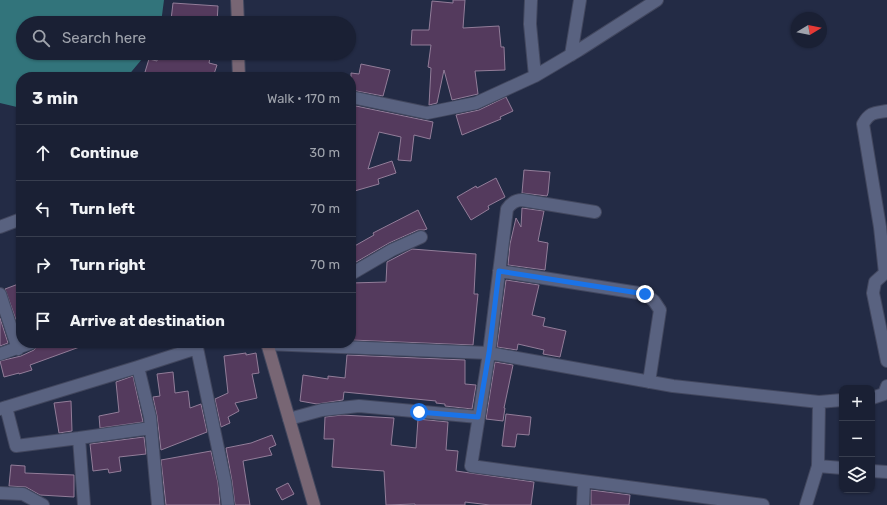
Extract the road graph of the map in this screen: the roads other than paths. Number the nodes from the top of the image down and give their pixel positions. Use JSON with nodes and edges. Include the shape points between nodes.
{"nodes":[{"id":1,"x":237,"y":0,"type":"edge"},
{"id":2,"x":531,"y":0,"type":"edge"},
{"id":3,"x":580,"y":0,"type":"edge"},
{"id":4,"x":657,"y":0,"type":"edge"},
{"id":5,"x":238,"y":16,"type":"edge"},
{"id":6,"x":571,"y":55,"type":"junction"},
{"id":7,"x":238,"y":60,"type":"edge"},
{"id":8,"x":238,"y":72,"type":"edge"},
{"id":9,"x":535,"y":76,"type":"junction"},
{"id":10,"x":356,"y":98,"type":"edge"},
{"id":11,"x":887,"y":112,"type":"edge"},
{"id":12,"x":595,"y":212,"type":"dead end"},
{"id":13,"x":16,"y":221,"type":"edge"},
{"id":14,"x":0,"y":227,"type":"edge"},
{"id":15,"x":422,"y":237,"type":"dead end"},
{"id":16,"x":356,"y":271,"type":"edge"},
{"id":17,"x":499,"y":271,"type":"junction"},
{"id":18,"x":886,"y":273,"type":"edge"},
{"id":19,"x":0,"y":294,"type":"edge"},
{"id":20,"x":16,"y":343,"type":"edge"},
{"id":21,"x":356,"y":347,"type":"edge"},
{"id":22,"x":268,"y":348,"type":"edge"},
{"id":23,"x":18,"y":349,"type":"edge"},
{"id":24,"x":489,"y":353,"type":"junction"},
{"id":25,"x":0,"y":354,"type":"edge"},
{"id":26,"x":887,"y":361,"type":"edge"},
{"id":27,"x":138,"y":367,"type":"junction"},
{"id":28,"x":649,"y":382,"type":"junction"},
{"id":29,"x":887,"y":386,"type":"edge"},
{"id":30,"x":875,"y":397,"type":"edge"},
{"id":31,"x":839,"y":400,"type":"edge"},
{"id":32,"x":818,"y":402,"type":"junction"},
{"id":33,"x":3,"y":408,"type":"edge"},
{"id":34,"x":478,"y":417,"type":"junction"},
{"id":35,"x":289,"y":419,"type":"junction"},
{"id":36,"x":151,"y":428,"type":"junction"},
{"id":37,"x":78,"y":438,"type":"junction"},
{"id":38,"x":818,"y":466,"type":"junction"},
{"id":39,"x":839,"y":468,"type":"edge"},
{"id":40,"x":875,"y":471,"type":"edge"},
{"id":41,"x":887,"y":472,"type":"edge"},
{"id":42,"x":584,"y":482,"type":"junction"},
{"id":43,"x":0,"y":493,"type":"edge"},
{"id":44,"x":43,"y":505,"type":"edge"},
{"id":45,"x":84,"y":505,"type":"edge"},
{"id":46,"x":158,"y":505,"type":"edge"},
{"id":47,"x":228,"y":505,"type":"edge"},
{"id":48,"x":314,"y":505,"type":"edge"},
{"id":49,"x":583,"y":505,"type":"edge"},
{"id":50,"x":764,"y":505,"type":"edge"},
{"id":51,"x":806,"y":505,"type":"edge"}],
"edges":[{"from":1,"to":5,"type":"main road"},
{"from":2,"to":9,"type":"street","via":[[530,24]]},
{"from":3,"to":6,"type":"street"},
{"from":4,"to":6,"type":"street"},
{"from":6,"to":9,"type":"street"},
{"from":7,"to":8,"type":"main road"},
{"from":9,"to":10,"type":"street","via":[[476,103],[427,113]]},
{"from":11,"to":18,"type":"street","via":[[872,113],[863,124]]},
{"from":12,"to":17,"type":"street","via":[[522,200],[512,203],[507,209]]},
{"from":13,"to":14,"type":"street"},
{"from":15,"to":16,"type":"street","via":[[392,250]]},
{"from":17,"to":24,"type":"street"},
{"from":17,"to":28,"type":"street","via":[[645,294],[660,310]]},
{"from":18,"to":26,"type":"street","via":[[875,282],[872,293]]},
{"from":19,"to":20,"type":"street"},
{"from":21,"to":24,"type":"street"},
{"from":22,"to":35,"type":"main road"},
{"from":23,"to":25,"type":"street"},
{"from":24,"to":28,"type":"street"},
{"from":24,"to":34,"type":"street"},
{"from":27,"to":33,"type":"street"},
{"from":27,"to":36,"type":"street"},
{"from":27,"to":47,"type":"street","via":[[197,348]]},
{"from":28,"to":32,"type":"street"},
{"from":29,"to":30,"type":"street","via":[[884,394]]},
{"from":31,"to":32,"type":"street"},
{"from":32,"to":38,"type":"street"},
{"from":33,"to":37,"type":"street","via":[[16,446]]},
{"from":34,"to":35,"type":"street","via":[[359,406],[322,410]]},
{"from":34,"to":42,"type":"street","via":[[471,466]]},
{"from":35,"to":48,"type":"main road"},
{"from":36,"to":37,"type":"street"},
{"from":36,"to":46,"type":"street"},
{"from":37,"to":45,"type":"street"},
{"from":38,"to":39,"type":"street"},
{"from":38,"to":51,"type":"street"},
{"from":40,"to":41,"type":"street"},
{"from":42,"to":49,"type":"street"},
{"from":42,"to":50,"type":"street"},
{"from":43,"to":44,"type":"street","via":[[23,494]]}]}
